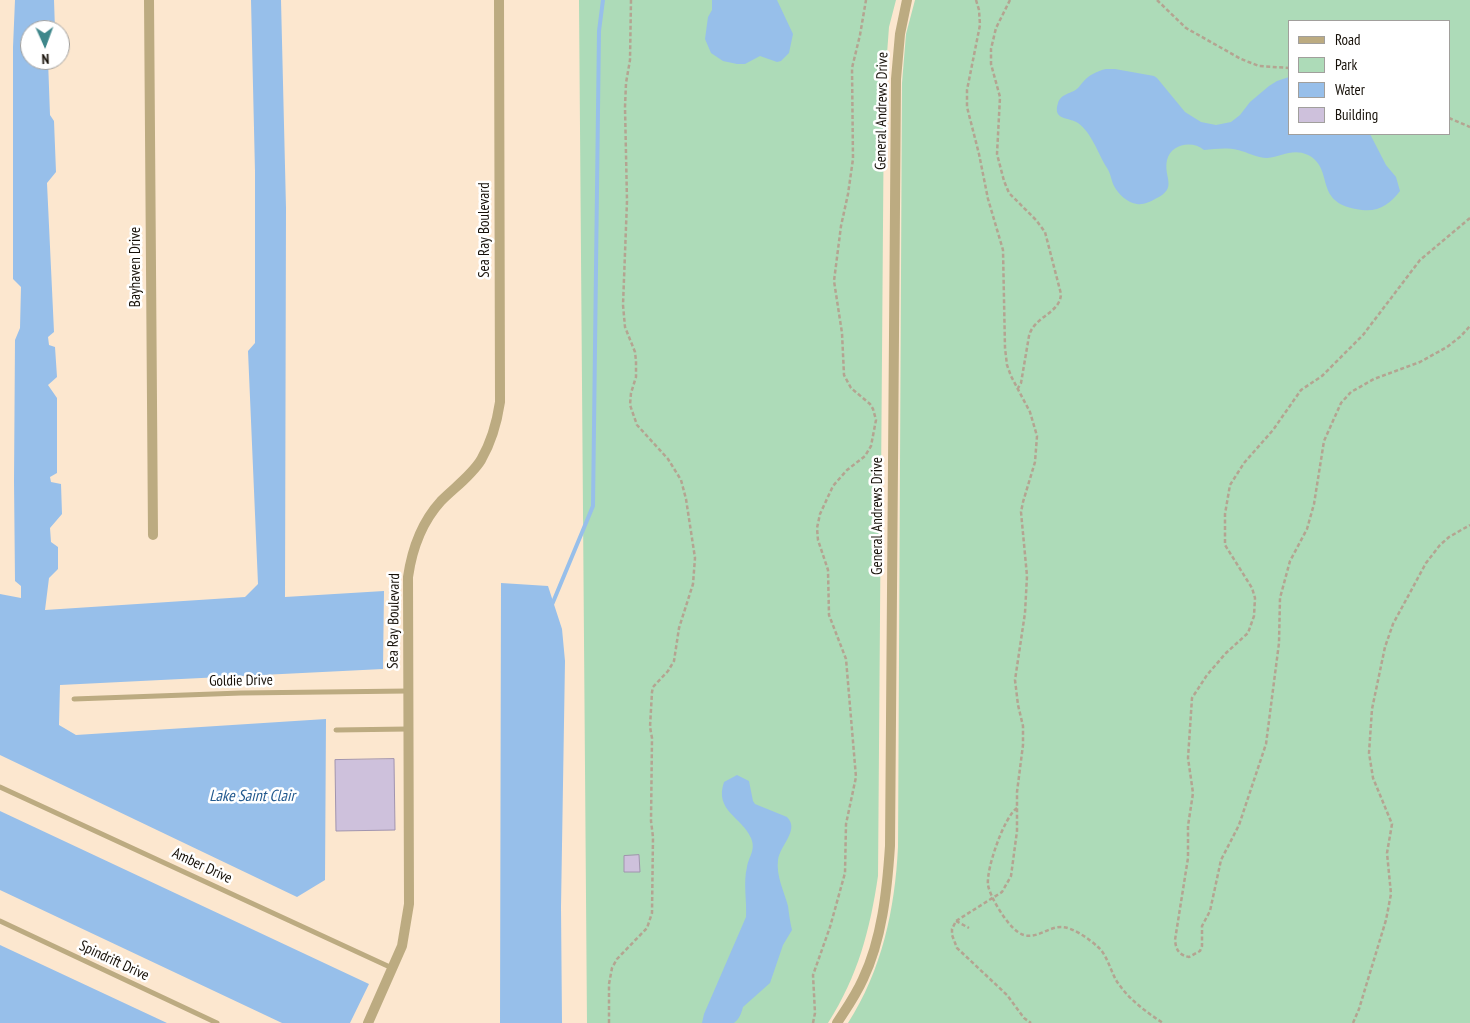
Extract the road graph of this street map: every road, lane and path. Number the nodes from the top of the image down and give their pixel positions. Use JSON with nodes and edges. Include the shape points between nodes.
{"nodes":[{"id":1,"x":149,"y":0,"type":"edge"},
{"id":2,"x":499,"y":0,"type":"edge"},
{"id":3,"x":631,"y":0,"type":"edge"},
{"id":4,"x":866,"y":0,"type":"edge"},
{"id":5,"x":907,"y":0,"type":"edge"},
{"id":6,"x":976,"y":0,"type":"edge"},
{"id":7,"x":1010,"y":0,"type":"edge"},
{"id":8,"x":1157,"y":0,"type":"edge"},
{"id":9,"x":1288,"y":68,"type":"edge"},
{"id":10,"x":1450,"y":118,"type":"edge"},
{"id":11,"x":1470,"y":127,"type":"edge"},
{"id":12,"x":1470,"y":218,"type":"edge"},
{"id":13,"x":1470,"y":326,"type":"edge"},
{"id":14,"x":1018,"y":388,"type":"junction"},
{"id":15,"x":1470,"y":525,"type":"edge"},
{"id":16,"x":154,"y":535,"type":"dead end"},
{"id":17,"x":409,"y":691,"type":"junction"},
{"id":18,"x":74,"y":699,"type":"dead end"},
{"id":19,"x":409,"y":729,"type":"junction"},
{"id":20,"x":336,"y":730,"type":"dead end"},
{"id":21,"x":0,"y":787,"type":"edge"},
{"id":22,"x":1017,"y":808,"type":"junction"},
{"id":23,"x":993,"y":897,"type":"junction"},
{"id":24,"x":0,"y":921,"type":"edge"},
{"id":25,"x":956,"y":921,"type":"junction"},
{"id":26,"x":969,"y":928,"type":"dead end"},
{"id":27,"x":393,"y":968,"type":"junction"},
{"id":28,"x":217,"y":1023,"type":"edge"},
{"id":29,"x":368,"y":1023,"type":"edge"},
{"id":30,"x":609,"y":1023,"type":"edge"},
{"id":31,"x":813,"y":1023,"type":"edge"},
{"id":32,"x":837,"y":1023,"type":"edge"},
{"id":33,"x":1031,"y":1023,"type":"edge"},
{"id":34,"x":1164,"y":1023,"type":"edge"},
{"id":35,"x":1353,"y":1023,"type":"edge"}],
"edges":[{"from":1,"to":16,"type":"street","name":"Bayhaven Drive"},
{"from":2,"to":17,"type":"street","name":"Sea Ray Boulevard","via":[[500,402],[490,443],[480,461],[429,516],[411,557],[408,577]]},
{"from":3,"to":30,"type":"path","via":[[625,106],[627,201],[623,305],[636,361],[630,405],[636,425],[668,458],[681,480],[695,558],[693,584],[679,628],[674,661],[652,692],[652,913],[647,928],[612,968]]},
{"from":4,"to":31,"type":"path","via":[[852,68],[854,154],[834,281],[844,375],[851,388],[874,409],[876,420],[868,451],[833,486],[817,528],[828,570],[829,615],[846,659],[856,777],[846,824],[845,874],[813,975]]},
{"from":5,"to":32,"type":"street","name":"General Andrews Drive","via":[[896,79],[888,884],[863,980]]},
{"from":6,"to":14,"type":"path","via":[[980,25],[967,90],[967,107],[1003,250],[1005,356]]},
{"from":7,"to":14,"type":"path","via":[[996,28],[991,48],[991,64],[1000,97],[997,154],[1009,193],[1045,232],[1061,294],[1057,306],[1032,329]]},
{"from":8,"to":9,"type":"path","via":[[1186,28],[1241,59],[1259,66]]},
{"from":10,"to":11,"type":"path"},
{"from":12,"to":13,"type":"path","via":[[1420,260],[1363,335],[1322,376],[1301,390],[1230,485],[1225,514],[1225,545],[1252,588],[1254,616],[1248,634],[1226,653],[1192,698],[1188,758],[1193,793],[1188,858],[1175,940],[1180,954],[1190,956],[1200,951],[1202,926],[1210,911],[1221,860],[1239,825],[1266,744],[1280,598],[1290,562],[1307,529],[1324,441],[1342,403],[1351,392],[1374,379],[1420,362],[1447,347]]},
{"from":14,"to":22,"type":"path","via":[[1032,417],[1038,442],[1021,512],[1027,576],[1016,670],[1023,734]]},
{"from":15,"to":35,"type":"path","via":[[1449,537],[1426,562],[1393,624],[1385,647],[1372,709],[1368,754],[1373,778],[1392,824],[1387,853],[1391,894],[1386,920]]},
{"from":17,"to":18,"type":"lane","name":"Goldie Drive"},
{"from":17,"to":19,"type":"street","name":"Sea Ray Boulevard"},
{"from":19,"to":20,"type":"lane"},
{"from":19,"to":27,"type":"street","name":"Sea Ray Boulevard","via":[[409,904],[402,946]]},
{"from":21,"to":27,"type":"lane","name":"Amber Drive"},
{"from":22,"to":23,"type":"path","via":[[1010,876],[1006,888]]},
{"from":22,"to":23,"type":"path","via":[[1006,824],[991,865],[988,882]]},
{"from":23,"to":25,"type":"path"},
{"from":23,"to":34,"type":"path","via":[[1005,918],[1019,933],[1029,936],[1060,927],[1068,928],[1098,946],[1123,990]]},
{"from":24,"to":28,"type":"lane","name":"Spindrift Drive"},
{"from":25,"to":26,"type":"path"},
{"from":25,"to":33,"type":"path","via":[[952,935],[957,948],[1007,994]]},
{"from":27,"to":29,"type":"street","name":"Sea Ray Boulevard"}]}
